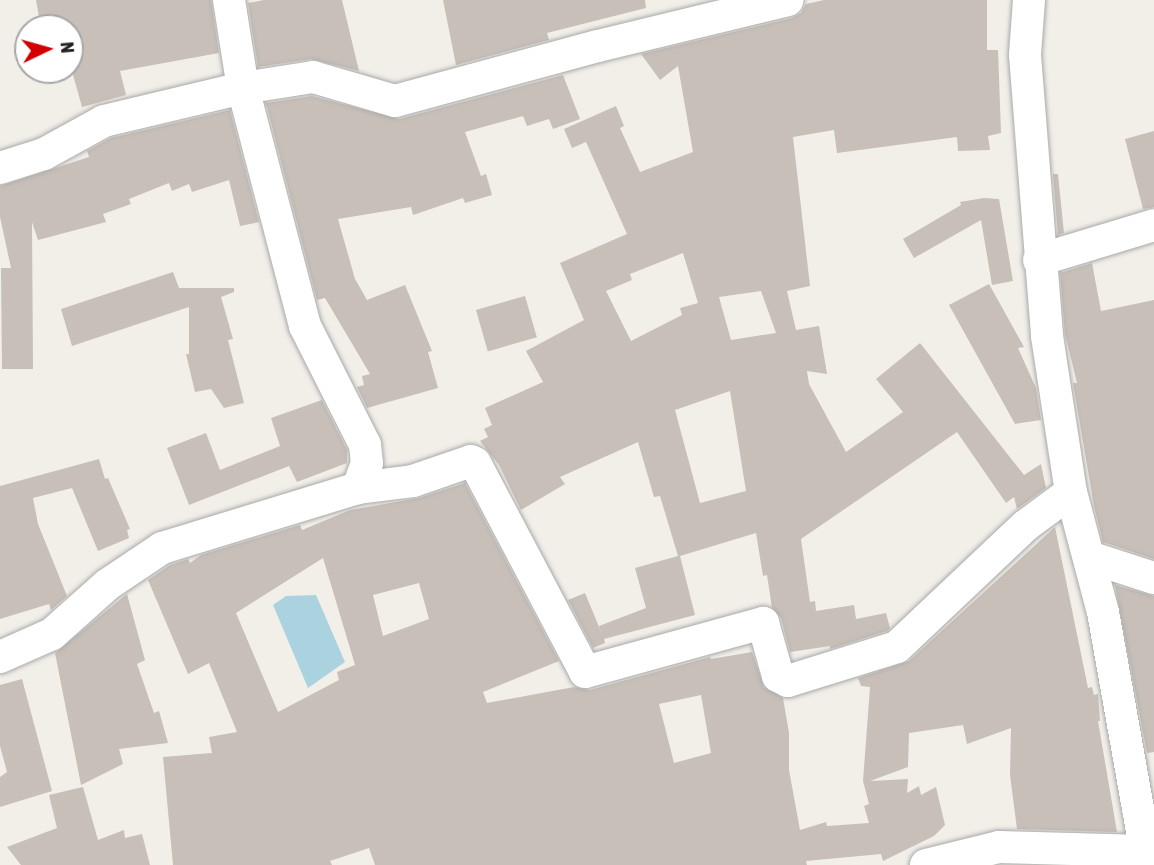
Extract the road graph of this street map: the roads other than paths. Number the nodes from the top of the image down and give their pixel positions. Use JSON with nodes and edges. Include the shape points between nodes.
{"nodes":[{"id":1,"x":229,"y":0,"type":"edge"},
{"id":2,"x":788,"y":0,"type":"edge"},
{"id":3,"x":1028,"y":0,"type":"edge"},
{"id":4,"x":243,"y":88,"type":"junction"},
{"id":5,"x":0,"y":167,"type":"edge"},
{"id":6,"x":1154,"y":225,"type":"edge"},
{"id":7,"x":1039,"y":260,"type":"junction"},
{"id":8,"x":358,"y":488,"type":"junction"},
{"id":9,"x":1071,"y":492,"type":"junction"},
{"id":10,"x":1088,"y":557,"type":"junction"},
{"id":11,"x":1154,"y":578,"type":"edge"},
{"id":12,"x":0,"y":657,"type":"edge"},
{"id":13,"x":1146,"y":858,"type":"edge"},
{"id":14,"x":926,"y":865,"type":"edge"}],
"edges":[{"from":1,"to":4,"type":"street"},
{"from":2,"to":4,"type":"street","via":[[395,101],[313,77]]},
{"from":3,"to":7,"type":"street","via":[[1026,55]]},
{"from":4,"to":5,"type":"street","via":[[104,121],[44,154]]},
{"from":4,"to":8,"type":"street","via":[[305,326],[365,445],[367,463]]},
{"from":6,"to":7,"type":"street"},
{"from":7,"to":9,"type":"street"},
{"from":8,"to":9,"type":"street","via":[[413,481],[474,463],[585,673],[763,622],[778,676],[788,681],[897,647],[1025,526]]},
{"from":8,"to":12,"type":"street","via":[[162,548],[107,585],[52,634]]},
{"from":9,"to":10,"type":"street"},
{"from":10,"to":11,"type":"street"},
{"from":10,"to":13,"type":"street","via":[[1103,612]]},
{"from":13,"to":14,"type":"street","via":[[999,847]]}]}
